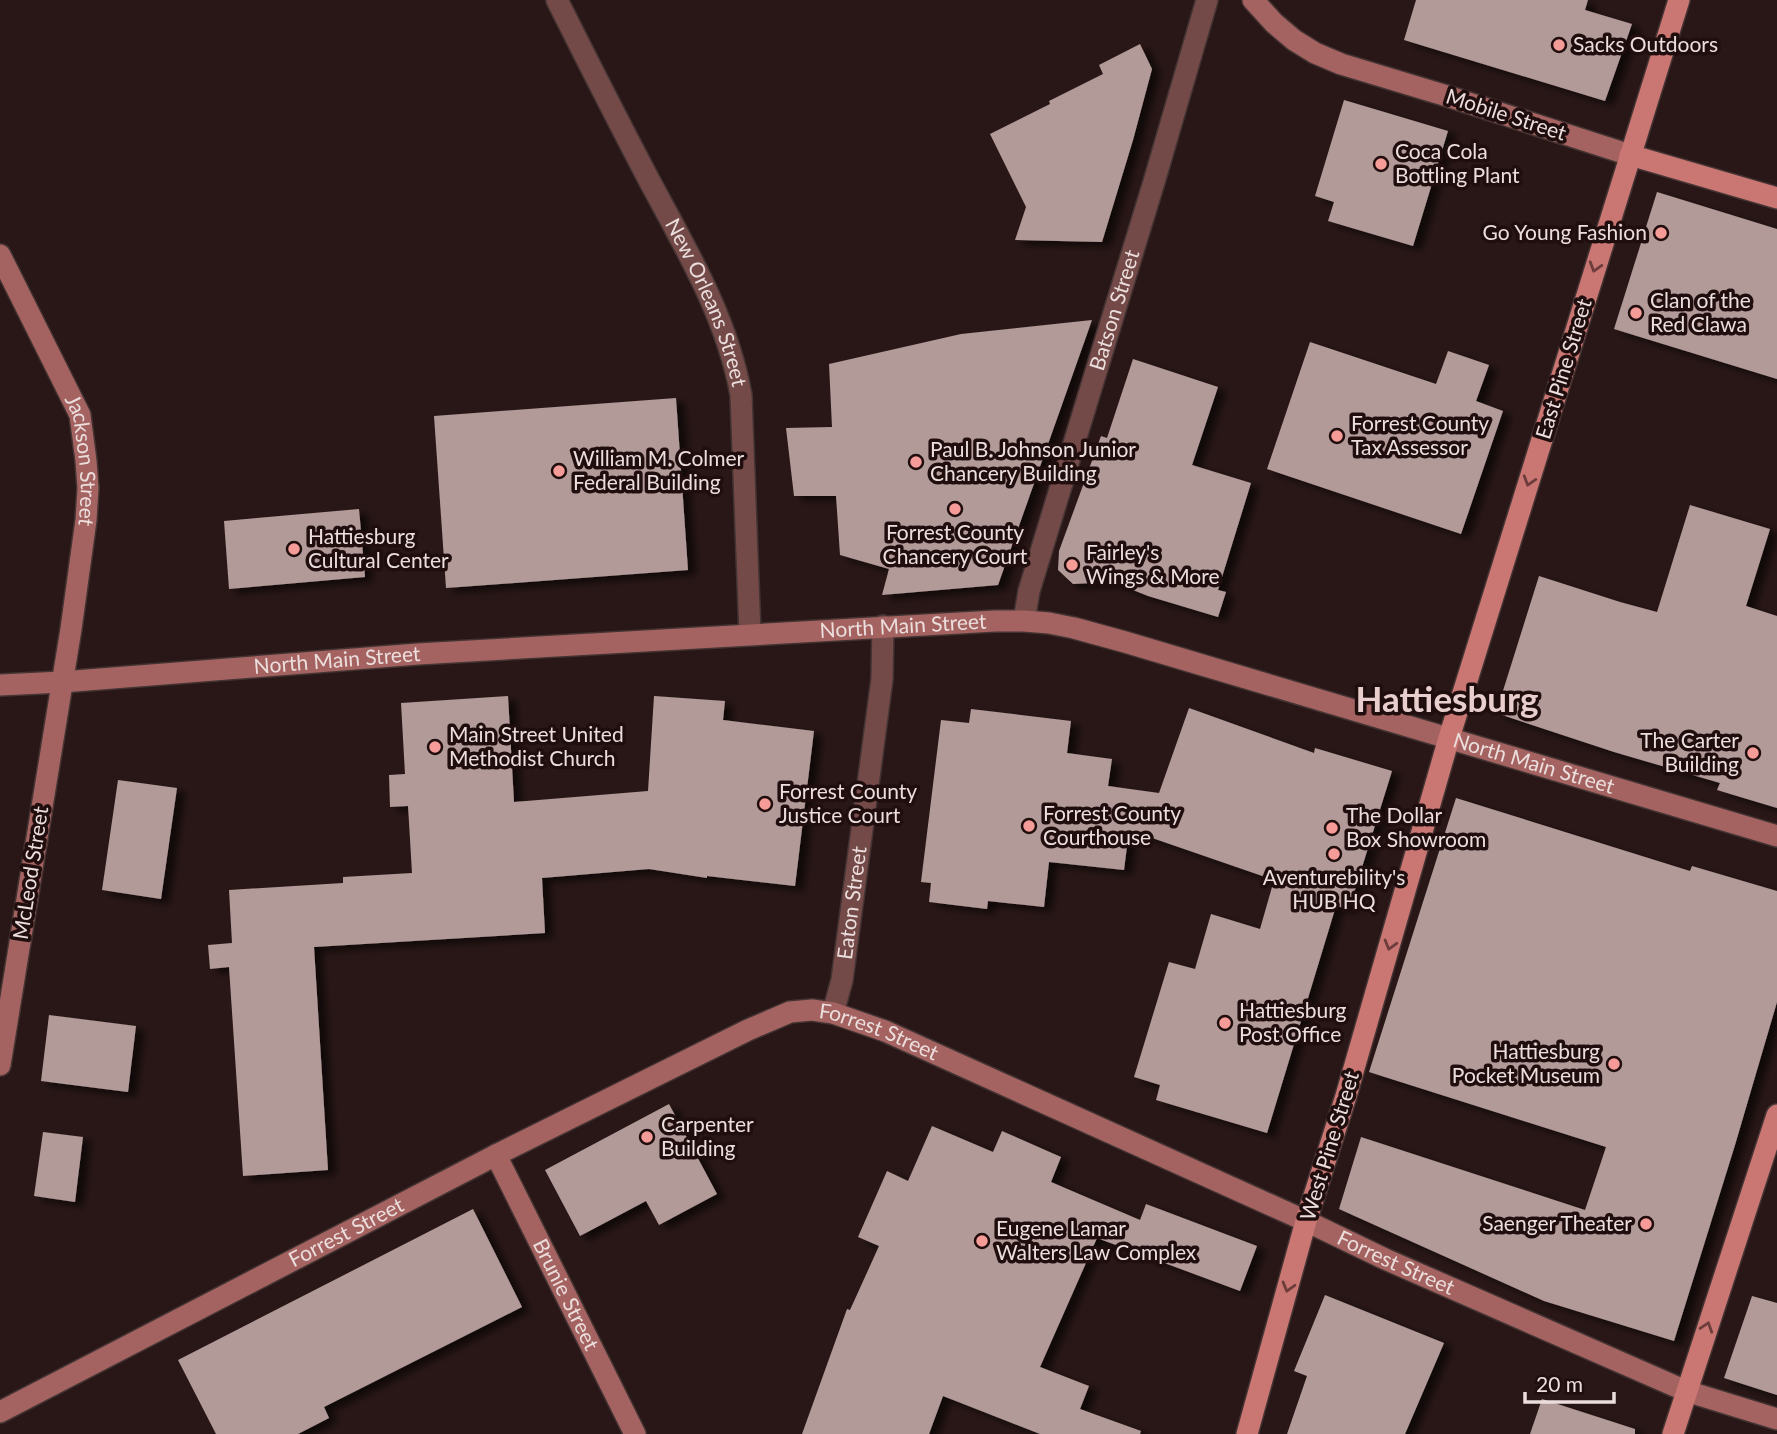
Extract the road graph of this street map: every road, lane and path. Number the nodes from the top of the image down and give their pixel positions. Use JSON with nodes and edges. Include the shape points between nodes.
{"nodes":[{"id":1,"x":557,"y":0,"type":"edge"},
{"id":2,"x":1207,"y":0,"type":"edge"},
{"id":3,"x":1253,"y":0,"type":"edge"},
{"id":4,"x":1679,"y":0,"type":"edge"},
{"id":5,"x":1630,"y":155,"type":"junction"},
{"id":6,"x":1777,"y":198,"type":"edge"},
{"id":7,"x":0,"y":254,"type":"edge"},
{"id":8,"x":1024,"y":621,"type":"junction"},
{"id":9,"x":883,"y":626,"type":"junction"},
{"id":10,"x":750,"y":634,"type":"junction"},
{"id":11,"x":62,"y":682,"type":"junction"},
{"id":12,"x":0,"y":685,"type":"edge"},
{"id":13,"x":1449,"y":738,"type":"junction"},
{"id":14,"x":1777,"y":836,"type":"edge"},
{"id":15,"x":833,"y":1013,"type":"junction"},
{"id":16,"x":0,"y":1065,"type":"edge"},
{"id":17,"x":1777,"y":1115,"type":"edge"},
{"id":18,"x":496,"y":1155,"type":"junction"},
{"id":19,"x":1307,"y":1221,"type":"junction"},
{"id":20,"x":1686,"y":1391,"type":"junction"},
{"id":21,"x":0,"y":1412,"type":"edge"},
{"id":22,"x":1777,"y":1419,"type":"edge"},
{"id":23,"x":635,"y":1434,"type":"edge"},
{"id":24,"x":1247,"y":1434,"type":"edge"},
{"id":25,"x":1673,"y":1434,"type":"edge"}],
"edges":[{"from":1,"to":10,"type":"street","name":"New Orleans Street","via":[[704,284],[736,368],[741,395]]},
{"from":2,"to":8,"type":"street","name":"Batson Street","via":[[1029,591]]},
{"from":3,"to":5,"type":"street","name":"Mobile Street","via":[[1294,40],[1341,64]]},
{"from":4,"to":5,"type":"main road","name":"East Pine Street"},
{"from":5,"to":6,"type":"main road","name":"Mobile Street"},
{"from":5,"to":13,"type":"main road","name":"East Pine Street","one_way":true},
{"from":7,"to":11,"type":"street","name":"Jackson Street","via":[[80,415],[88,488],[86,520]]},
{"from":8,"to":9,"type":"street","name":"North Main Street"},
{"from":8,"to":13,"type":"street","name":"North Main Street","via":[[1125,642]]},
{"from":9,"to":10,"type":"street","name":"North Main Street"},
{"from":9,"to":15,"type":"street","name":"Eaton Street","via":[[882,679]]},
{"from":10,"to":11,"type":"street","name":"North Main Street"},
{"from":11,"to":12,"type":"street","name":"North Main Street"},
{"from":11,"to":16,"type":"street","name":"McLeod Street"},
{"from":13,"to":14,"type":"street","name":"North Main Street"},
{"from":13,"to":19,"type":"main road","name":"West Pine Street","one_way":true},
{"from":15,"to":18,"type":"street","name":"Forrest Street","via":[[800,1010],[780,1016]]},
{"from":15,"to":19,"type":"street","name":"Forrest Street","via":[[885,1031]]},
{"from":20,"to":17,"type":"main road","one_way":true},
{"from":18,"to":21,"type":"street","name":"Forrest Street"},
{"from":18,"to":23,"type":"street","name":"Brunie Street"},
{"from":19,"to":20,"type":"street","name":"Forrest Street"},
{"from":19,"to":24,"type":"main road","name":"West Pine Street","one_way":true},
{"from":20,"to":22,"type":"street","name":"Forrest Street"},
{"from":20,"to":25,"type":"main road"}]}
